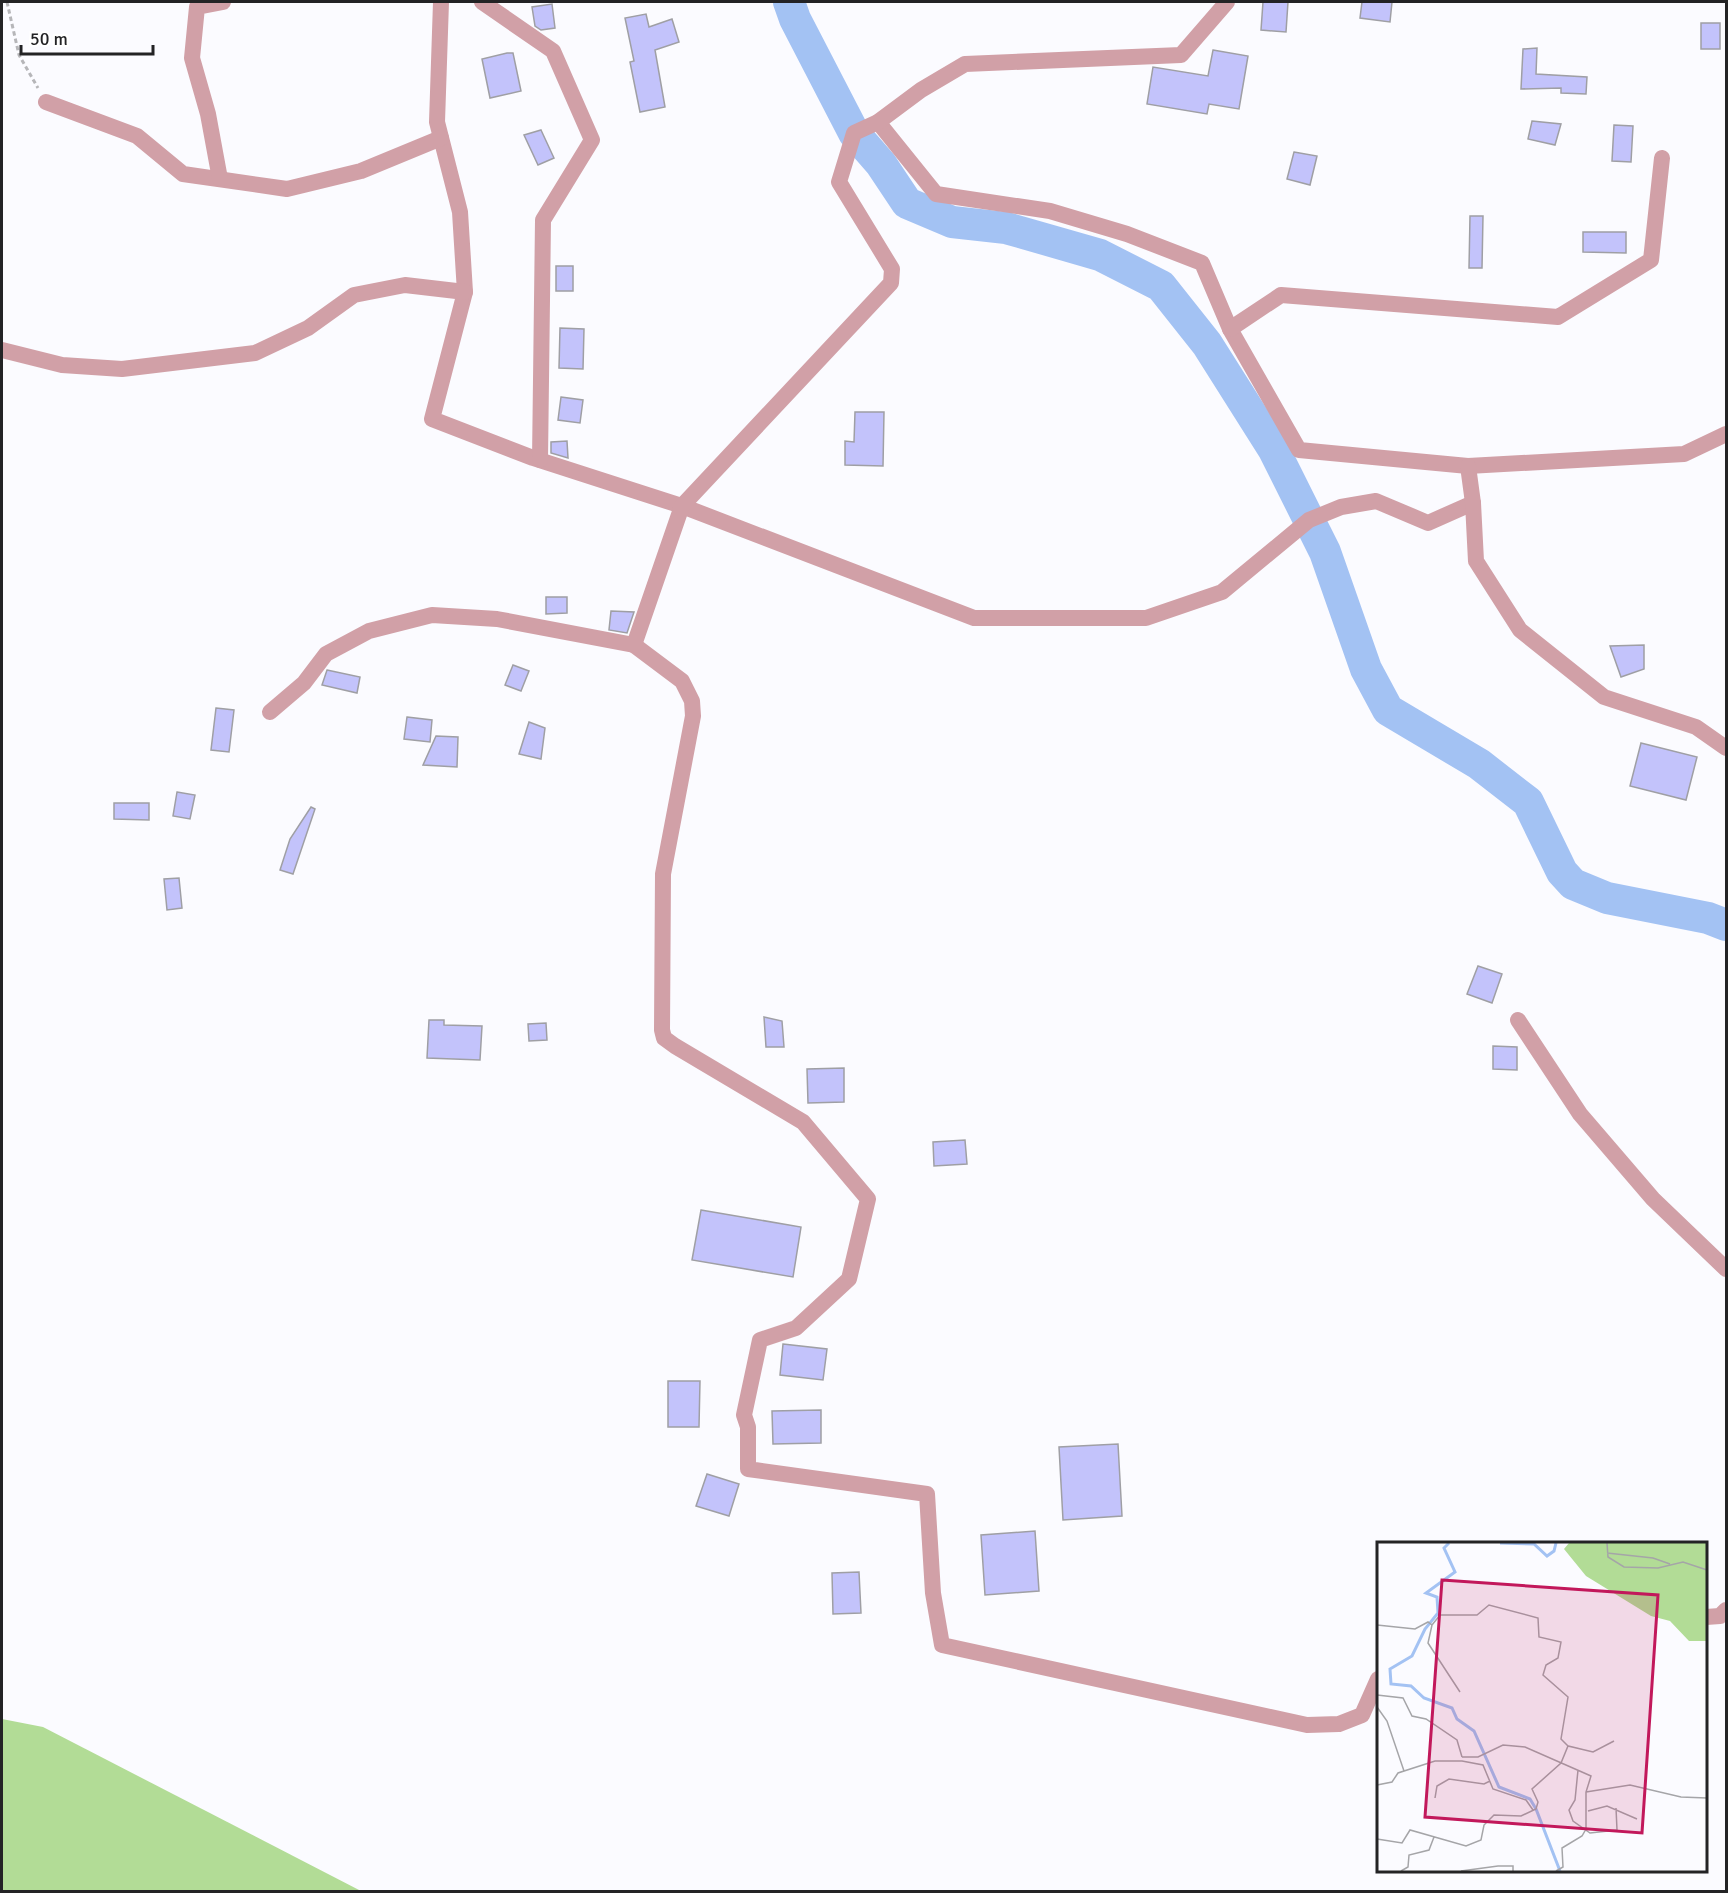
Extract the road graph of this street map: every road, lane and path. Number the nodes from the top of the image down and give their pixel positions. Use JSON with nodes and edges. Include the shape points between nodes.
{"nodes":[{"id":1,"x":7,"y":2,"type":"edge"},
{"id":2,"x":223,"y":2,"type":"edge"},
{"id":3,"x":441,"y":2,"type":"edge"},
{"id":4,"x":482,"y":2,"type":"edge"},
{"id":5,"x":1227,"y":2,"type":"edge"},
{"id":6,"x":46,"y":102,"type":"joint"},
{"id":7,"x":878,"y":122,"type":"junction"},
{"id":8,"x":441,"y":138,"type":"junction"},
{"id":9,"x":1662,"y":158,"type":"dead end"},
{"id":10,"x":220,"y":179,"type":"junction"},
{"id":11,"x":465,"y":292,"type":"junction"},
{"id":12,"x":1230,"y":329,"type":"junction"},
{"id":13,"x":2,"y":350,"type":"edge"},
{"id":14,"x":1726,"y":434,"type":"edge"},
{"id":15,"x":540,"y":460,"type":"junction"},
{"id":16,"x":1468,"y":466,"type":"junction"},
{"id":17,"x":1473,"y":502,"type":"junction"},
{"id":18,"x":682,"y":506,"type":"junction"},
{"id":19,"x":634,"y":645,"type":"junction"},
{"id":20,"x":270,"y":712,"type":"dead end"},
{"id":21,"x":1726,"y":748,"type":"edge"},
{"id":22,"x":1518,"y":1020,"type":"dead end"},
{"id":23,"x":1726,"y":1269,"type":"edge"},
{"id":24,"x":1726,"y":1610,"type":"edge"},
{"id":25,"x":1707,"y":1617,"type":"edge"},
{"id":26,"x":1377,"y":1681,"type":"edge"}],
"edges":[{"from":1,"to":6,"type":"path","via":[[19,55]]},
{"from":2,"to":10,"type":"street","via":[[197,7],[192,58]]},
{"from":3,"to":8,"type":"street","via":[[437,122]]},
{"from":4,"to":15,"type":"street","via":[[553,51],[592,140],[543,220]]},
{"from":5,"to":7,"type":"street","via":[[1181,55],[965,64]]},
{"from":6,"to":10,"type":"street","via":[[137,136],[183,174]]},
{"from":7,"to":12,"type":"street","via":[[936,194],[1050,211],[1127,234],[1202,263]]},
{"from":7,"to":18,"type":"street","via":[[854,133],[839,182],[892,269],[891,284]]},
{"from":8,"to":10,"type":"street","via":[[361,171],[287,189]]},
{"from":8,"to":11,"type":"street","via":[[460,212]]},
{"from":9,"to":12,"type":"street","via":[[1651,260],[1558,317],[1281,295]]},
{"from":11,"to":13,"type":"street","via":[[405,285],[354,295],[308,328],[255,352],[122,369],[62,365]]},
{"from":11,"to":15,"type":"street","via":[[432,419]]},
{"from":12,"to":16,"type":"street","via":[[1299,450]]},
{"from":14,"to":16,"type":"street","via":[[1684,454]]},
{"from":15,"to":18,"type":"street"},
{"from":16,"to":17,"type":"street"},
{"from":17,"to":18,"type":"street","via":[[1428,523],[1376,501],[1341,507],[1309,520],[1222,592],[1146,618],[974,618]]},
{"from":17,"to":21,"type":"street","via":[[1476,561],[1520,630],[1604,697],[1696,727]]},
{"from":18,"to":19,"type":"street"},
{"from":19,"to":20,"type":"street","via":[[497,619],[432,615],[369,631],[326,654],[304,683]]},
{"from":19,"to":26,"type":"street","via":[[682,681],[692,701],[693,716],[663,874],[664,1038],[803,1122],[868,1199],[849,1278],[796,1328],[760,1340],[744,1415],[748,1426],[748,1469],[927,1494],[933,1593],[942,1645],[1307,1725],[1339,1724],[1362,1715]]},
{"from":22,"to":23,"type":"street","via":[[1580,1114],[1653,1199]]},
{"from":24,"to":25,"type":"street","via":[[1720,1616]]}]}
